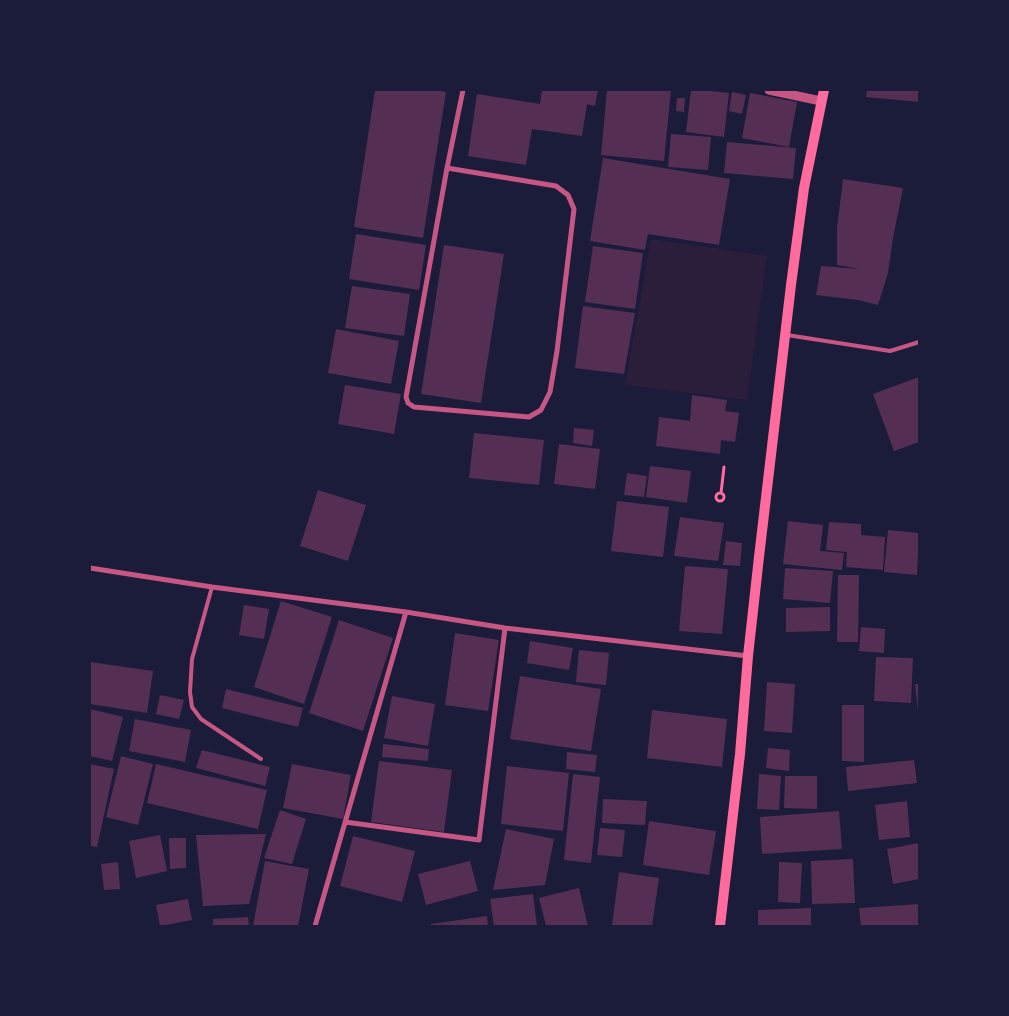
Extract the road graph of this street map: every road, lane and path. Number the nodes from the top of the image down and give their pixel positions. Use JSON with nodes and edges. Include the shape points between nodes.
{"nodes":[{"id":1,"x":463,"y":90,"type":"edge"},
{"id":2,"x":769,"y":90,"type":"edge"},
{"id":3,"x":824,"y":90,"type":"edge"},
{"id":4,"x":821,"y":100,"type":"junction"},
{"id":5,"x":447,"y":168,"type":"junction"},
{"id":6,"x":785,"y":335,"type":"junction"},
{"id":7,"x":919,"y":342,"type":"edge"},
{"id":8,"x":724,"y":467,"type":"dead end"},
{"id":9,"x":721,"y":493,"type":"dead end"},
{"id":10,"x":90,"y":568,"type":"edge"},
{"id":11,"x":212,"y":587,"type":"junction"},
{"id":12,"x":406,"y":612,"type":"junction"},
{"id":13,"x":506,"y":628,"type":"junction"},
{"id":14,"x":748,"y":656,"type":"junction"},
{"id":15,"x":261,"y":759,"type":"dead end"},
{"id":16,"x":345,"y":822,"type":"junction"},
{"id":17,"x":314,"y":926,"type":"edge"},
{"id":18,"x":720,"y":926,"type":"edge"}],
"edges":[{"from":1,"to":5,"type":"street"},
{"from":2,"to":4,"type":"street"},
{"from":3,"to":4,"type":"main road"},
{"from":4,"to":6,"type":"main road","via":[[804,188]]},
{"from":5,"to":5,"type":"street","via":[[556,186],[568,195],[574,209],[550,392],[541,410],[529,417],[414,407],[406,398]]},
{"from":6,"to":7,"type":"lane","via":[[890,351]]},
{"from":6,"to":14,"type":"main road"},
{"from":8,"to":9,"type":"path"},
{"from":10,"to":11,"type":"street"},
{"from":11,"to":12,"type":"street"},
{"from":11,"to":15,"type":"lane","via":[[192,658],[192,707],[202,719]]},
{"from":12,"to":13,"type":"street"},
{"from":12,"to":16,"type":"street"},
{"from":13,"to":14,"type":"street"},
{"from":13,"to":16,"type":"street","via":[[479,840]]},
{"from":14,"to":18,"type":"main road"},
{"from":16,"to":17,"type":"street"}]}
